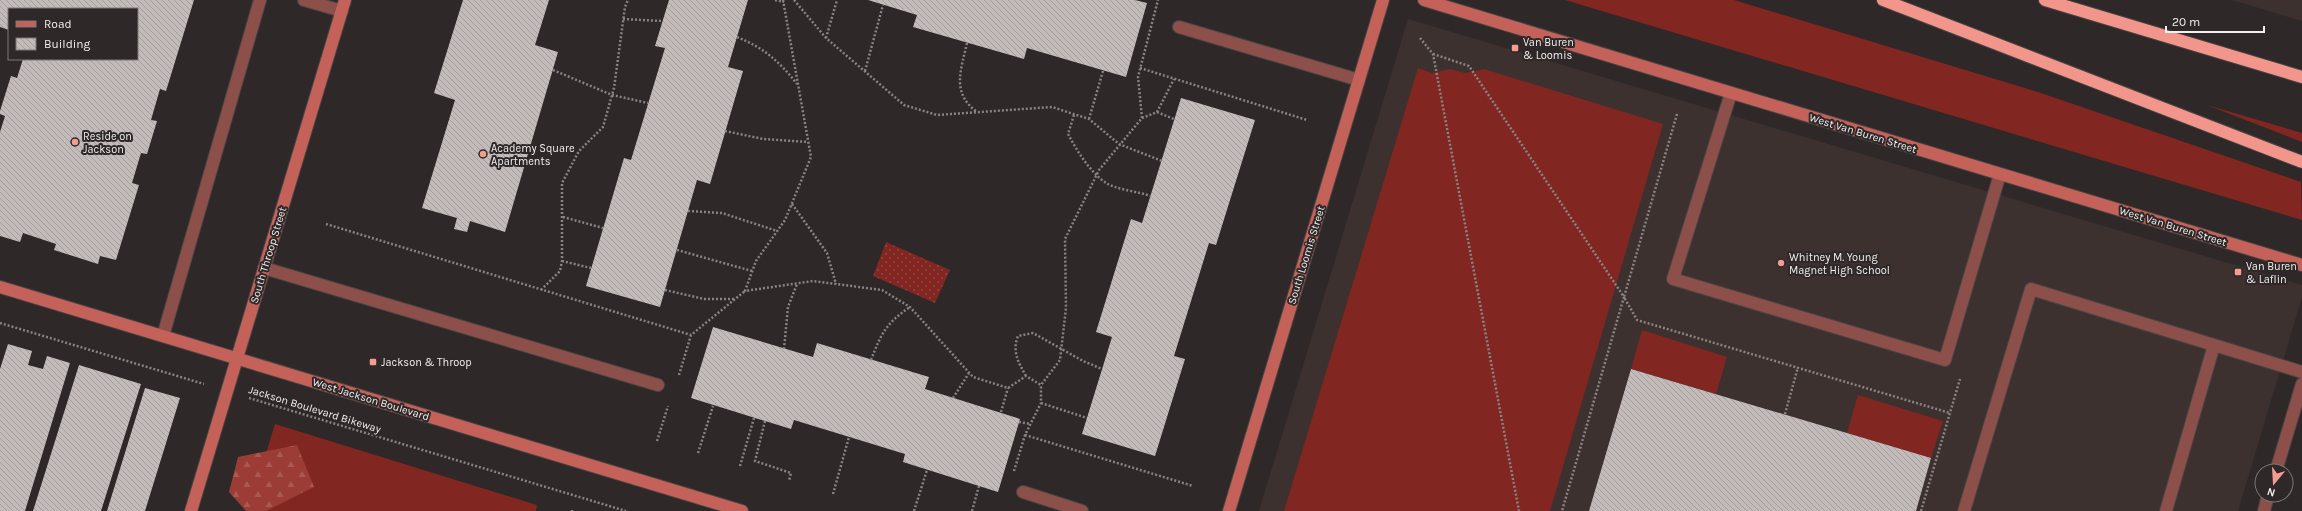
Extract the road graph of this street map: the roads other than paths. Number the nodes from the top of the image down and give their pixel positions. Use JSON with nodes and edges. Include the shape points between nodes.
{"nodes":[{"id":1,"x":260,"y":0,"type":"edge"},
{"id":2,"x":304,"y":0,"type":"edge"},
{"id":3,"x":1383,"y":0,"type":"edge"},
{"id":4,"x":1424,"y":0,"type":"edge"},
{"id":5,"x":1883,"y":0,"type":"edge"},
{"id":6,"x":2045,"y":0,"type":"edge"},
{"id":7,"x":344,"y":6,"type":"edge"},
{"id":8,"x":1179,"y":27,"type":"dead end"},
{"id":9,"x":2302,"y":77,"type":"edge"},
{"id":10,"x":1359,"y":80,"type":"junction"},
{"id":11,"x":1731,"y":93,"type":"junction"},
{"id":12,"x":2302,"y":162,"type":"edge"},
{"id":13,"x":2000,"y":174,"type":"junction"},
{"id":14,"x":2302,"y":265,"type":"edge"},
{"id":15,"x":264,"y":268,"type":"junction"},
{"id":16,"x":0,"y":287,"type":"edge"},
{"id":17,"x":162,"y":336,"type":"junction"},
{"id":18,"x":2214,"y":346,"type":"junction"},
{"id":19,"x":237,"y":359,"type":"junction"},
{"id":20,"x":2302,"y":372,"type":"edge"},
{"id":21,"x":2302,"y":384,"type":"edge"},
{"id":22,"x":658,"y":385,"type":"dead end"},
{"id":23,"x":2278,"y":463,"type":"edge"},
{"id":24,"x":1023,"y":492,"type":"dead end"},
{"id":25,"x":191,"y":511,"type":"edge"},
{"id":26,"x":742,"y":511,"type":"edge"},
{"id":27,"x":1082,"y":511,"type":"edge"},
{"id":28,"x":1229,"y":511,"type":"edge"},
{"id":29,"x":1964,"y":511,"type":"edge"},
{"id":30,"x":2166,"y":511,"type":"edge"}],
"edges":[{"from":1,"to":17,"type":"street"},
{"from":2,"to":7,"type":"street"},
{"from":3,"to":10,"type":"street","name":"South Loomis Street"},
{"from":4,"to":11,"type":"street","name":"West Van Buren Street"},
{"from":5,"to":12,"type":"highway"},
{"from":6,"to":9,"type":"highway"},
{"from":7,"to":15,"type":"street","name":"South Throop Street"},
{"from":8,"to":10,"type":"street"},
{"from":10,"to":28,"type":"street","name":"South Loomis Street"},
{"from":11,"to":13,"type":"street","name":"West Van Buren Street"},
{"from":11,"to":13,"type":"street","via":[[1673,279],[1945,360]]},
{"from":13,"to":14,"type":"street","name":"West Van Buren Street"},
{"from":15,"to":19,"type":"street","name":"South Throop Street"},
{"from":15,"to":22,"type":"street"},
{"from":16,"to":17,"type":"street","name":"West Jackson Boulevard"},
{"from":17,"to":19,"type":"street","name":"West Jackson Boulevard"},
{"from":18,"to":20,"type":"street"},
{"from":18,"to":29,"type":"street","via":[[2031,289]]},
{"from":18,"to":30,"type":"street"},
{"from":19,"to":25,"type":"street","name":"South Throop Street"},
{"from":19,"to":26,"type":"street","name":"West Jackson Boulevard"},
{"from":21,"to":23,"type":"street"},
{"from":24,"to":27,"type":"street"}]}
